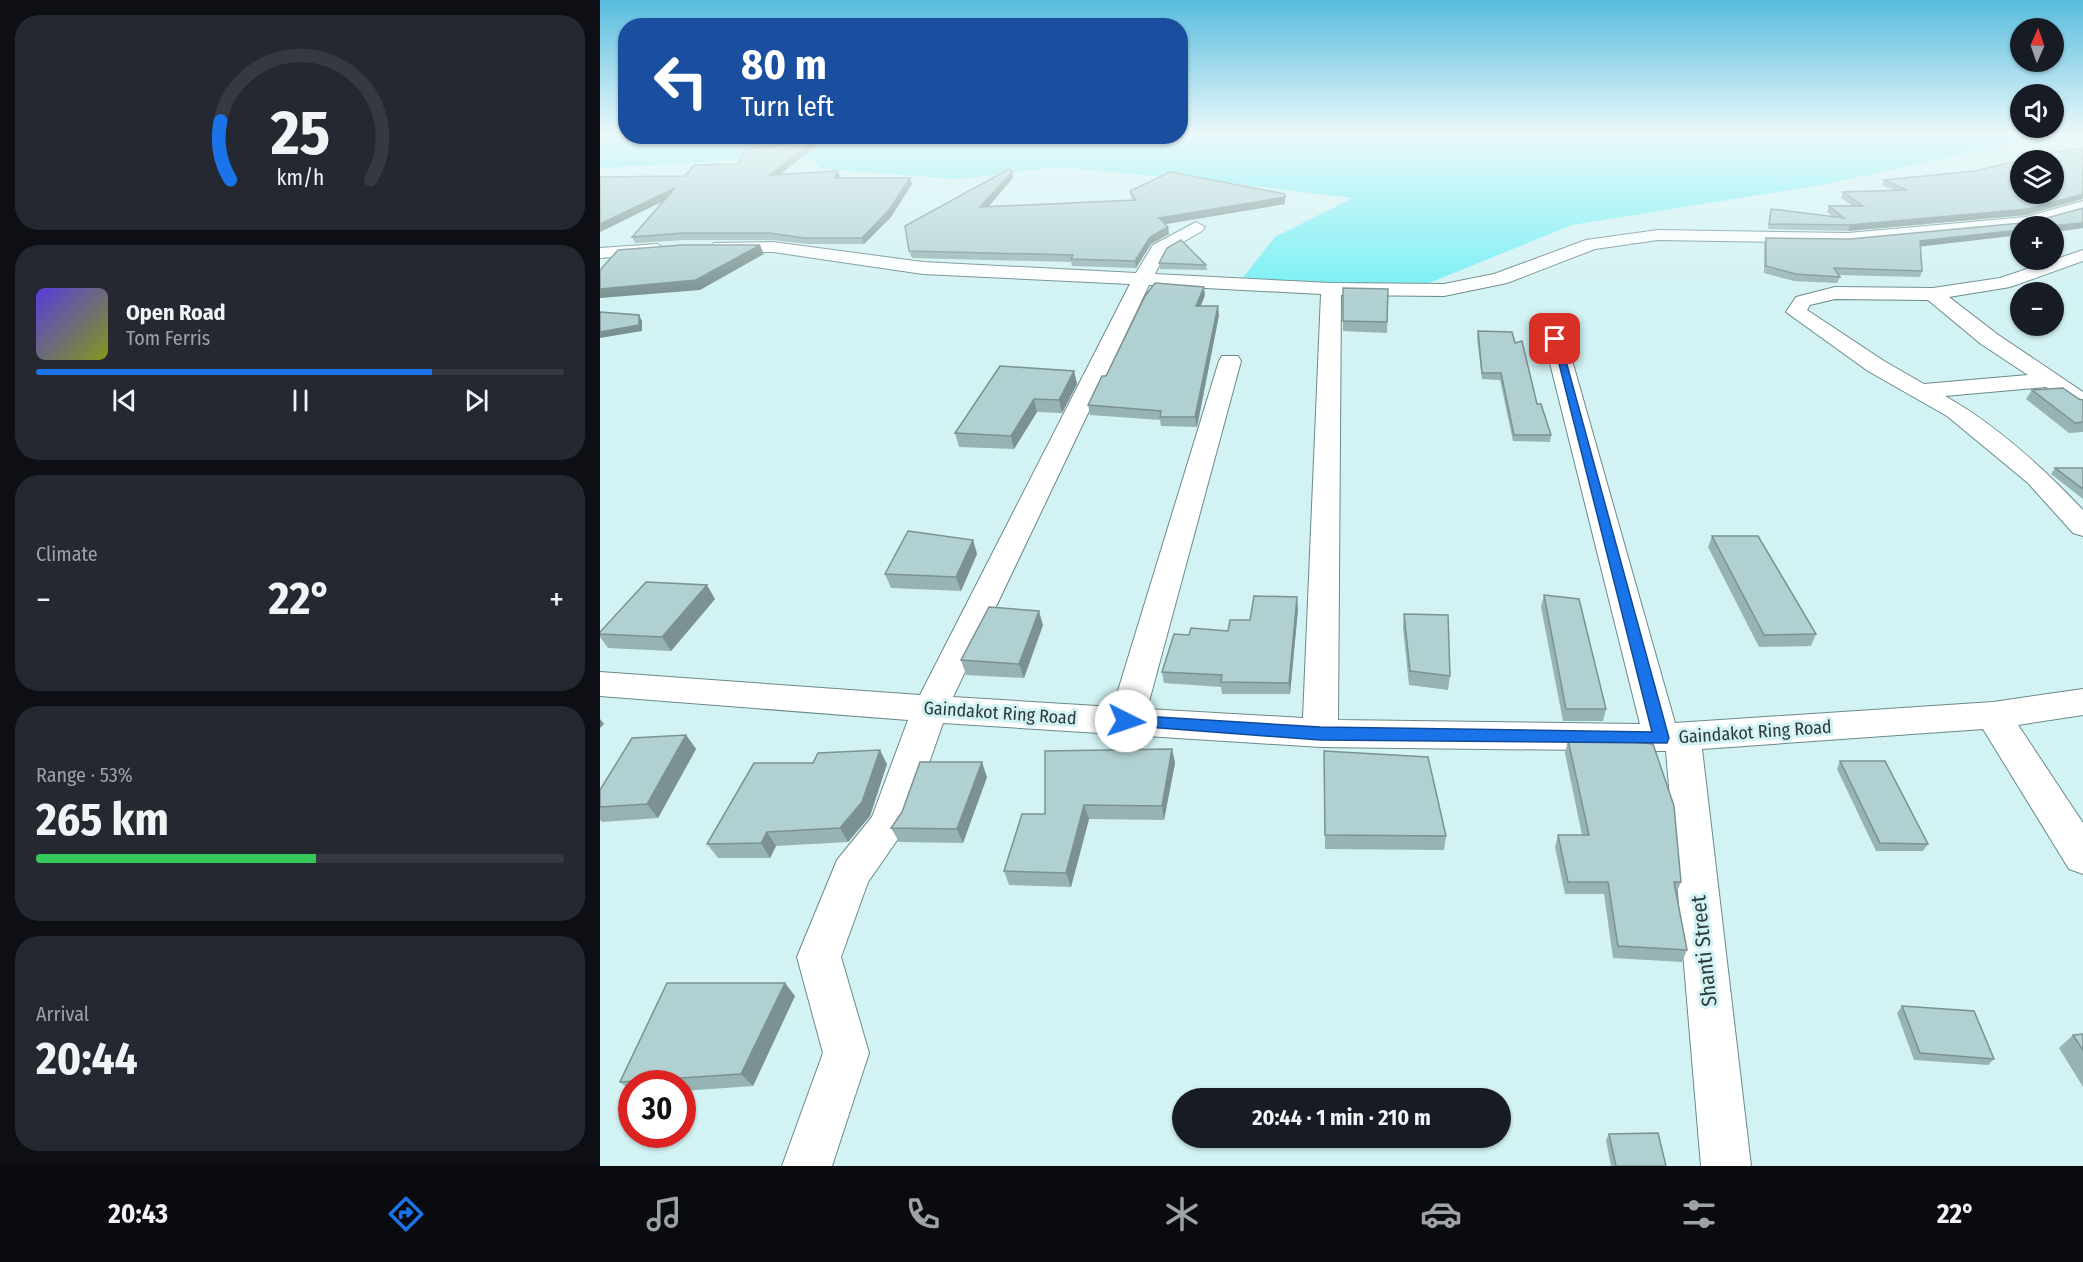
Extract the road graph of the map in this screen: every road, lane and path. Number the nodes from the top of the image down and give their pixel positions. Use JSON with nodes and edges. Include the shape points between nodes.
{"nodes":[{"id":1,"x":2083,"y":206,"type":"edge"},
{"id":2,"x":1196,"y":227,"type":"dead end"},
{"id":3,"x":696,"y":247,"type":"edge"},
{"id":4,"x":675,"y":248,"type":"edge"},
{"id":5,"x":600,"y":253,"type":"edge"},
{"id":6,"x":2083,"y":255,"type":"edge"},
{"id":7,"x":1143,"y":278,"type":"junction"},
{"id":8,"x":1331,"y":290,"type":"junction"},
{"id":9,"x":1933,"y":294,"type":"junction"},
{"id":10,"x":1555,"y":339,"type":"dead end"},
{"id":11,"x":1230,"y":361,"type":"dead end"},
{"id":12,"x":2050,"y":380,"type":"junction"},
{"id":13,"x":1920,"y":391,"type":"junction"},
{"id":14,"x":2083,"y":402,"type":"edge"},
{"id":15,"x":2083,"y":527,"type":"edge"},
{"id":16,"x":600,"y":684,"type":"edge"},
{"id":17,"x":2083,"y":702,"type":"edge"},
{"id":18,"x":930,"y":709,"type":"junction"},
{"id":19,"x":1993,"y":715,"type":"junction"},
{"id":20,"x":1126,"y":721,"type":"junction"},
{"id":21,"x":1320,"y":733,"type":"junction"},
{"id":22,"x":1672,"y":738,"type":"junction"},
{"id":23,"x":2083,"y":857,"type":"edge"},
{"id":24,"x":807,"y":1166,"type":"edge"},
{"id":25,"x":1726,"y":1166,"type":"edge"}],
"edges":[{"from":1,"to":8,"type":"street","via":[[2027,222],[1848,238],[1658,235],[1592,244],[1500,279],[1444,290]]},
{"from":2,"to":7,"type":"street","via":[[1159,249]]},
{"from":3,"to":7,"type":"street","via":[[773,247],[923,268]]},
{"from":4,"to":5,"type":"street"},
{"from":6,"to":9,"type":"street","via":[[2003,284]]},
{"from":7,"to":8,"type":"street"},
{"from":7,"to":18,"type":"street"},
{"from":8,"to":21,"type":"street"},
{"from":9,"to":12,"type":"street","via":[[1989,339]]},
{"from":9,"to":13,"type":"street","via":[[1835,293],[1803,301],[1796,312]]},
{"from":10,"to":22,"type":"street","name":"Shanti Street"},
{"from":11,"to":20,"type":"street"},
{"from":12,"to":13,"type":"street"},
{"from":12,"to":14,"type":"street"},
{"from":13,"to":15,"type":"street","via":[[1955,411],[2037,477]]},
{"from":16,"to":18,"type":"street","name":"Gaindakot Ring Road"},
{"from":17,"to":19,"type":"street","name":"Gaindakot Ring Road"},
{"from":18,"to":20,"type":"street","name":"Gaindakot Ring Road"},
{"from":18,"to":24,"type":"street","via":[[888,826],[851,873],[819,957],[846,1053]]},
{"from":19,"to":22,"type":"street","name":"Gaindakot Ring Road"},
{"from":19,"to":23,"type":"street"},
{"from":20,"to":21,"type":"street","name":"Gaindakot Ring Road"},
{"from":21,"to":22,"type":"street","name":"Gaindakot Ring Road"},
{"from":22,"to":25,"type":"street","name":"Shanti Street"}]}
